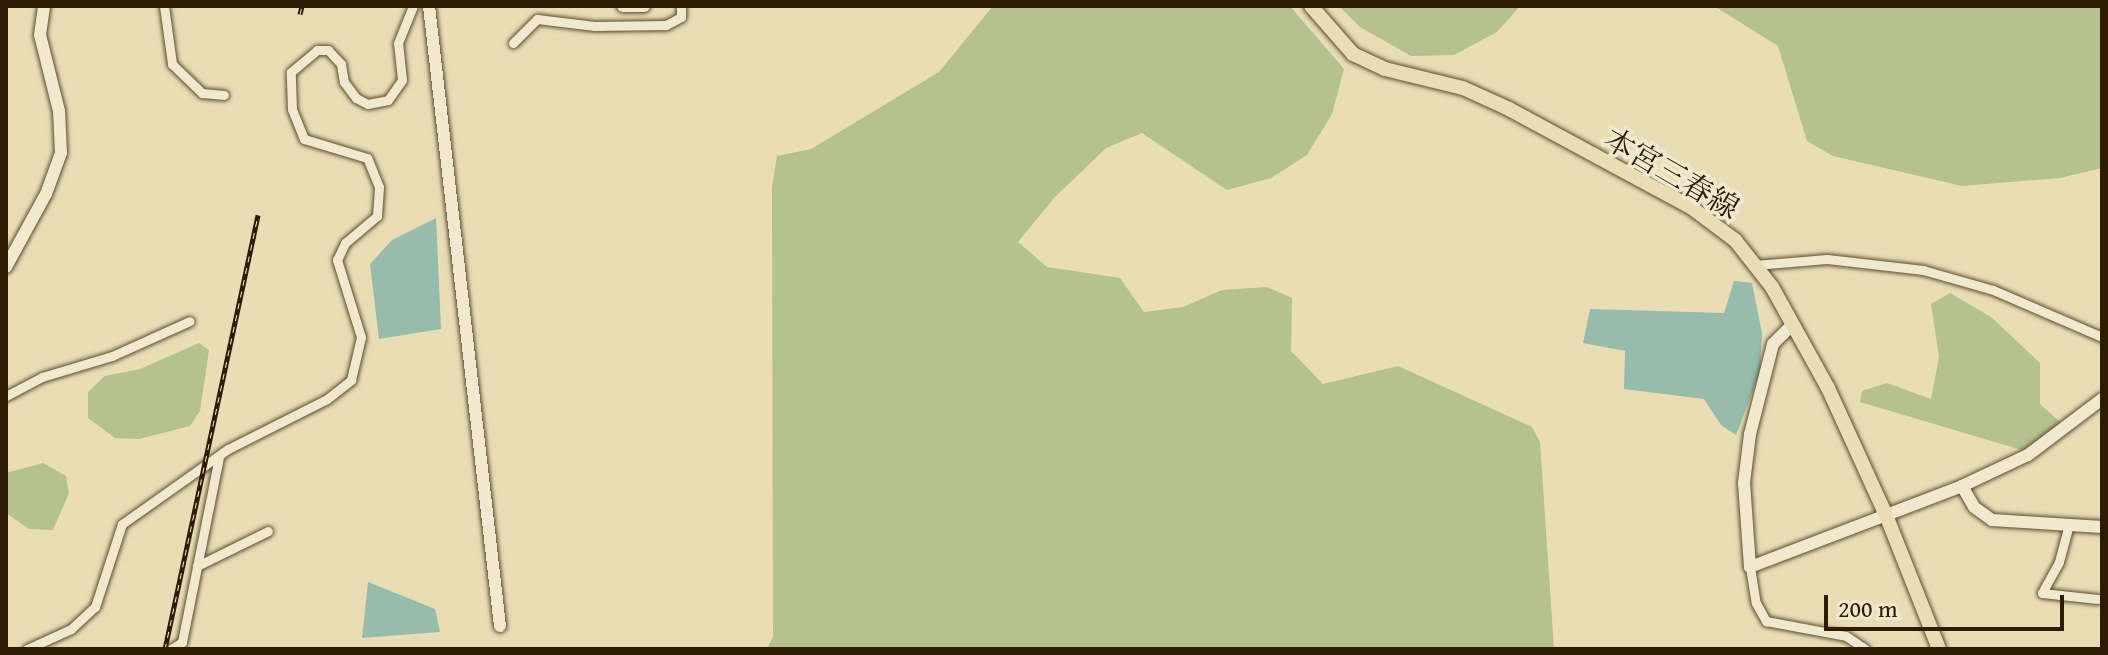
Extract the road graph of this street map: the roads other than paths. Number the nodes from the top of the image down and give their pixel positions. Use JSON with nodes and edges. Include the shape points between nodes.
{"nodes":[{"id":1,"x":44,"y":6,"type":"edge"},
{"id":2,"x":164,"y":6,"type":"edge"},
{"id":3,"x":413,"y":6,"type":"edge"},
{"id":4,"x":429,"y":6,"type":"edge"},
{"id":5,"x":623,"y":6,"type":"edge"},
{"id":6,"x":644,"y":6,"type":"edge"},
{"id":7,"x":681,"y":6,"type":"edge"},
{"id":8,"x":1311,"y":6,"type":"edge"},
{"id":9,"x":513,"y":43,"type":"dead end"},
{"id":10,"x":224,"y":95,"type":"dead end"},
{"id":11,"x":1755,"y":265,"type":"junction"},
{"id":12,"x":6,"y":267,"type":"edge"},
{"id":13,"x":190,"y":321,"type":"dead end"},
{"id":14,"x":1793,"y":324,"type":"junction"},
{"id":15,"x":2102,"y":337,"type":"edge"},
{"id":16,"x":6,"y":396,"type":"edge"},
{"id":17,"x":2102,"y":399,"type":"edge"},
{"id":18,"x":219,"y":457,"type":"junction"},
{"id":19,"x":1962,"y":486,"type":"junction"},
{"id":20,"x":1886,"y":515,"type":"junction"},
{"id":21,"x":2102,"y":527,"type":"edge"},
{"id":22,"x":2068,"y":528,"type":"junction"},
{"id":23,"x":268,"y":531,"type":"dead end"},
{"id":24,"x":197,"y":566,"type":"junction"},
{"id":25,"x":1750,"y":567,"type":"junction"},
{"id":26,"x":2098,"y":599,"type":"dead end"},
{"id":27,"x":500,"y":626,"type":"dead end"},
{"id":28,"x":27,"y":649,"type":"edge"},
{"id":29,"x":171,"y":649,"type":"edge"},
{"id":30,"x":1865,"y":649,"type":"edge"},
{"id":31,"x":1939,"y":649,"type":"edge"}],
"edges":[{"from":1,"to":12,"type":"street","via":[[40,35],[59,111],[61,153]]},
{"from":2,"to":10,"type":"street","via":[[172,64],[202,93]]},
{"from":3,"to":18,"type":"street","via":[[398,43],[402,80],[388,100],[368,104],[356,98],[344,82],[341,64],[328,50],[317,50],[291,72],[292,109],[304,139],[367,158],[379,187],[377,216],[345,243],[337,260],[361,337],[357,366],[340,391]]},
{"from":4,"to":27,"type":"street"},
{"from":5,"to":6,"type":"street"},
{"from":7,"to":9,"type":"street","via":[[681,17],[666,25],[595,26],[537,19]]},
{"from":8,"to":11,"type":"main road","name":"本宮三春線","via":[[1353,54],[1396,72],[1463,88],[1509,109],[1692,208],[1723,228]]},
{"from":11,"to":14,"type":"main road","name":"本宮三春線"},
{"from":11,"to":15,"type":"street","via":[[1827,259],[1923,270],[1993,290]]},
{"from":13,"to":16,"type":"street","via":[[112,356],[42,377]]},
{"from":14,"to":20,"type":"main road","name":"本宮三春線"},
{"from":14,"to":25,"type":"street","via":[[1773,344],[1750,434],[1744,483]]},
{"from":17,"to":19,"type":"street","via":[[2028,455]]},
{"from":18,"to":24,"type":"street"},
{"from":18,"to":28,"type":"street","via":[[122,524],[95,607],[71,629]]},
{"from":19,"to":20,"type":"street"},
{"from":19,"to":22,"type":"street","via":[[1974,507],[1992,520]]},
{"from":20,"to":25,"type":"street"},
{"from":20,"to":31,"type":"main road","name":"本宮三春線"},
{"from":21,"to":22,"type":"street"},
{"from":22,"to":26,"type":"street","via":[[2059,562],[2042,593]]},
{"from":23,"to":24,"type":"street"},
{"from":24,"to":29,"type":"street","via":[[182,642]]},
{"from":25,"to":30,"type":"street","via":[[1756,603],[1766,621],[1846,636]]}]}
